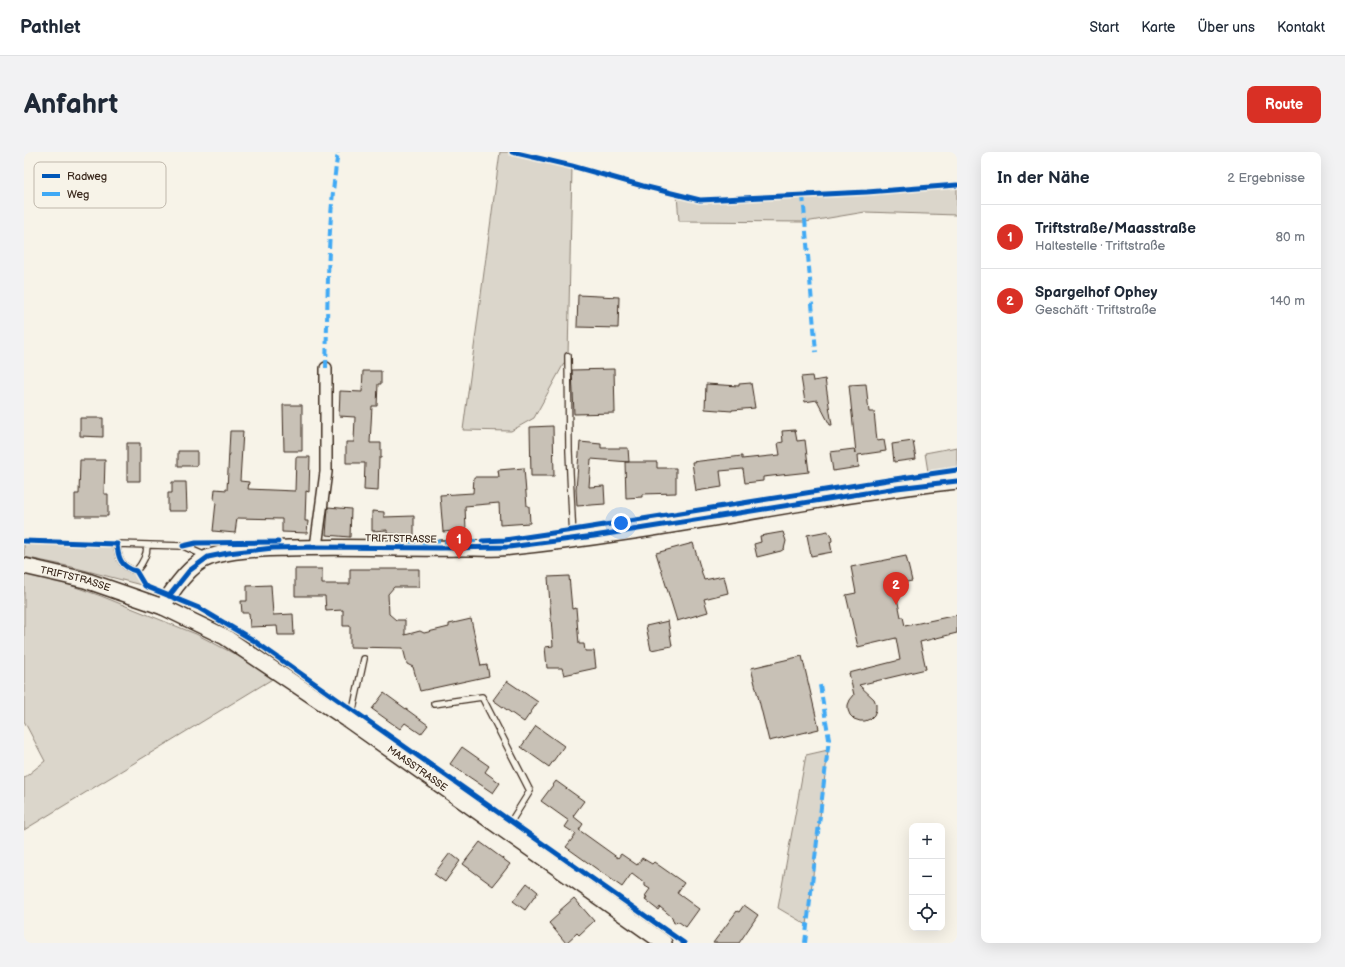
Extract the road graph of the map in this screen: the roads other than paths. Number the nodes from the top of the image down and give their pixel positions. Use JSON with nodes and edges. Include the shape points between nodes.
{"nodes":[{"id":1,"x":568,"y":356,"type":"dead end"},
{"id":2,"x":326,"y":368,"type":"dead end"},
{"id":3,"x":957,"y":481,"type":"edge"},
{"id":4,"x":573,"y":539,"type":"junction"},
{"id":5,"x":147,"y":546,"type":"junction"},
{"id":6,"x":316,"y":547,"type":"junction"},
{"id":7,"x":208,"y":557,"type":"junction"},
{"id":8,"x":24,"y":566,"type":"edge"},
{"id":9,"x":163,"y":607,"type":"junction"},
{"id":10,"x":364,"y":659,"type":"dead end"},
{"id":11,"x":434,"y":704,"type":"dead end"},
{"id":12,"x":347,"y":719,"type":"junction"},
{"id":13,"x":505,"y":831,"type":"junction"},
{"id":14,"x":664,"y":943,"type":"edge"}],
"edges":[{"from":1,"to":4,"type":"lane"},
{"from":2,"to":6,"type":"street","via":[[326,472]]},
{"from":3,"to":4,"type":"street","name":"TRIFTSTRASSE","via":[[897,488]]},
{"from":4,"to":6,"type":"street","name":"TRIFTSTRASSE","via":[[509,547]]},
{"from":5,"to":5,"type":"lane","via":[[117,544],[118,555],[123,564],[129,569],[136,570],[147,554]]},
{"from":5,"to":7,"type":"lane","via":[[183,546]]},
{"from":6,"to":7,"type":"street","name":"TRIFTSTRASSE","via":[[250,550]]},
{"from":7,"to":9,"type":"street","name":"TRIFTSTRASSE","via":[[189,571]]},
{"from":8,"to":9,"type":"street","name":"TRIFTSTRASSE","via":[[85,580]]},
{"from":9,"to":12,"type":"street","name":"MAASSTRASSE","via":[[225,637]]},
{"from":10,"to":12,"type":"lane","via":[[353,710]]},
{"from":11,"to":13,"type":"lane","via":[[482,697],[530,791]]},
{"from":12,"to":13,"type":"street","name":"MAASSTRASSE"},
{"from":13,"to":14,"type":"street","name":"MAASSTRASSE"}]}
